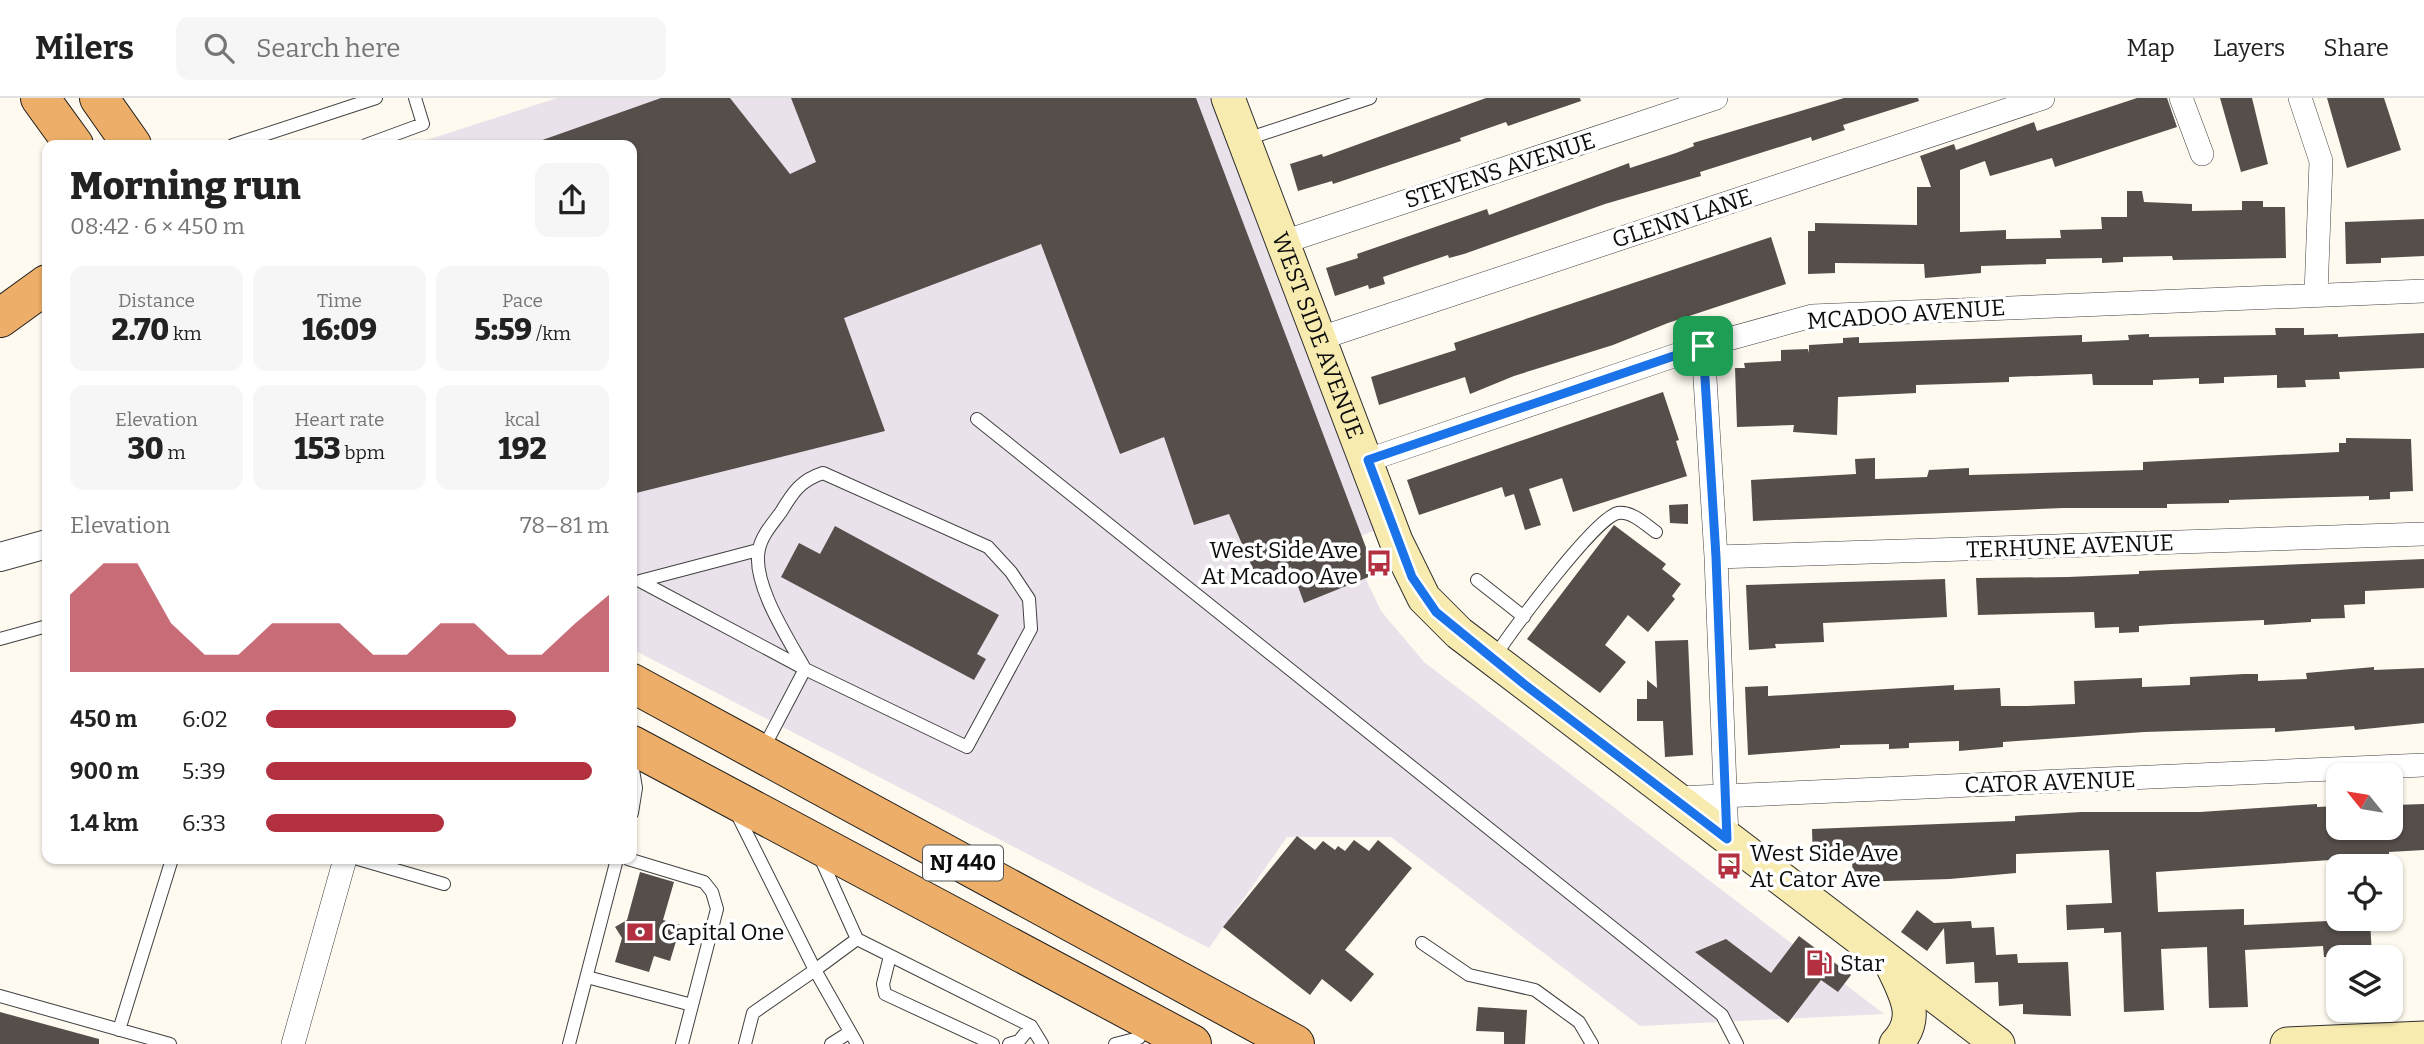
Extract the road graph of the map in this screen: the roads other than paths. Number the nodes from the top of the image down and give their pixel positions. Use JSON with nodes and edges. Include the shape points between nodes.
{"nodes":[{"id":1,"x":39,"y":98,"type":"edge"},
{"id":2,"x":99,"y":98,"type":"edge"},
{"id":3,"x":376,"y":98,"type":"edge"},
{"id":4,"x":415,"y":98,"type":"edge"},
{"id":5,"x":1228,"y":98,"type":"edge"},
{"id":6,"x":1370,"y":98,"type":"edge"},
{"id":7,"x":1716,"y":98,"type":"edge"},
{"id":8,"x":2043,"y":98,"type":"edge"},
{"id":9,"x":2181,"y":98,"type":"edge"},
{"id":10,"x":2300,"y":98,"type":"edge"},
{"id":11,"x":56,"y":140,"type":"edge"},
{"id":12,"x":70,"y":140,"type":"edge"},
{"id":13,"x":131,"y":140,"type":"edge"},
{"id":14,"x":257,"y":140,"type":"edge"},
{"id":15,"x":380,"y":140,"type":"edge"},
{"id":16,"x":1243,"y":140,"type":"junction"},
{"id":17,"x":2202,"y":154,"type":"dead end"},
{"id":18,"x":1284,"y":242,"type":"junction"},
{"id":19,"x":42,"y":288,"type":"edge"},
{"id":20,"x":2424,"y":290,"type":"edge"},
{"id":21,"x":2316,"y":294,"type":"junction"},
{"id":22,"x":0,"y":318,"type":"edge"},
{"id":23,"x":1321,"y":338,"type":"junction"},
{"id":24,"x":1703,"y":346,"type":"junction"},
{"id":25,"x":977,"y":419,"type":"dead end"},
{"id":26,"x":1368,"y":460,"type":"junction"},
{"id":27,"x":1656,"y":532,"type":"dead end"},
{"id":28,"x":2424,"y":534,"type":"edge"},
{"id":29,"x":42,"y":545,"type":"edge"},
{"id":30,"x":758,"y":550,"type":"junction"},
{"id":31,"x":0,"y":557,"type":"edge"},
{"id":32,"x":1716,"y":557,"type":"junction"},
{"id":33,"x":1477,"y":580,"type":"dead end"},
{"id":34,"x":1524,"y":617,"type":"junction"},
{"id":35,"x":42,"y":627,"type":"edge"},
{"id":36,"x":0,"y":639,"type":"edge"},
{"id":37,"x":1492,"y":659,"type":"junction"},
{"id":38,"x":805,"y":669,"type":"junction"},
{"id":39,"x":637,"y":686,"type":"edge"},
{"id":40,"x":637,"y":748,"type":"edge"},
{"id":41,"x":760,"y":755,"type":"junction"},
{"id":42,"x":2424,"y":765,"type":"edge"},
{"id":43,"x":1727,"y":796,"type":"junction"},
{"id":44,"x":1676,"y":798,"type":"junction"},
{"id":45,"x":729,"y":799,"type":"junction"},
{"id":46,"x":1727,"y":839,"type":"junction"},
{"id":47,"x":814,"y":844,"type":"junction"},
{"id":48,"x":637,"y":862,"type":"edge"},
{"id":49,"x":170,"y":864,"type":"edge"},
{"id":50,"x":344,"y":864,"type":"edge"},
{"id":51,"x":375,"y":864,"type":"edge"},
{"id":52,"x":616,"y":864,"type":"edge"},
{"id":53,"x":444,"y":884,"type":"dead end"},
{"id":54,"x":857,"y":939,"type":"junction"},
{"id":55,"x":1422,"y":943,"type":"dead end"},
{"id":56,"x":890,"y":956,"type":"junction"},
{"id":57,"x":1890,"y":961,"type":"junction"},
{"id":58,"x":815,"y":970,"type":"junction"},
{"id":59,"x":587,"y":976,"type":"junction"},
{"id":60,"x":0,"y":996,"type":"edge"},
{"id":61,"x":692,"y":1005,"type":"junction"},
{"id":62,"x":1031,"y":1026,"type":"junction"},
{"id":63,"x":119,"y":1030,"type":"junction"},
{"id":64,"x":850,"y":1031,"type":"junction"},
{"id":65,"x":1158,"y":1033,"type":"edge"},
{"id":66,"x":2424,"y":1038,"type":"edge"},
{"id":67,"x":170,"y":1044,"type":"edge"},
{"id":68,"x":293,"y":1044,"type":"edge"},
{"id":69,"x":569,"y":1044,"type":"edge"},
{"id":70,"x":682,"y":1044,"type":"edge"},
{"id":71,"x":745,"y":1044,"type":"edge"},
{"id":72,"x":831,"y":1044,"type":"edge"},
{"id":73,"x":857,"y":1044,"type":"edge"},
{"id":74,"x":993,"y":1044,"type":"edge"},
{"id":75,"x":1009,"y":1044,"type":"edge"},
{"id":76,"x":1042,"y":1044,"type":"edge"},
{"id":77,"x":1115,"y":1044,"type":"edge"},
{"id":78,"x":1192,"y":1044,"type":"edge"},
{"id":79,"x":1295,"y":1044,"type":"edge"},
{"id":80,"x":1592,"y":1044,"type":"edge"},
{"id":81,"x":1737,"y":1044,"type":"edge"},
{"id":82,"x":1896,"y":1044,"type":"edge"},
{"id":83,"x":1998,"y":1044,"type":"edge"},
{"id":84,"x":2287,"y":1044,"type":"edge"}],
"edges":[{"from":1,"to":11,"type":"highway"},
{"from":1,"to":12,"type":"highway"},
{"from":2,"to":13,"type":"highway"},
{"from":3,"to":14,"type":"lane"},
{"from":4,"to":15,"type":"lane","via":[[423,124]]},
{"from":5,"to":16,"type":"main road","name":"WEST SIDE AVENUE"},
{"from":6,"to":16,"type":"lane"},
{"from":7,"to":18,"type":"street","name":"STEVENS AVENUE"},
{"from":8,"to":23,"type":"street","name":"GLENN LANE"},
{"from":9,"to":17,"type":"street"},
{"from":10,"to":21,"type":"street","via":[[2321,161]]},
{"from":16,"to":18,"type":"main road","name":"WEST SIDE AVENUE"},
{"from":18,"to":23,"type":"main road","name":"WEST SIDE AVENUE"},
{"from":19,"to":22,"type":"highway"},
{"from":20,"to":21,"type":"street","name":"MCADOO AVENUE"},
{"from":21,"to":24,"type":"street","name":"MCADOO AVENUE","via":[[1812,316]]},
{"from":23,"to":26,"type":"main road","name":"WEST SIDE AVENUE"},
{"from":24,"to":26,"type":"street","name":"MCADOO AVENUE"},
{"from":24,"to":32,"type":"street"},
{"from":25,"to":81,"type":"lane","via":[[1713,1007]]},
{"from":26,"to":37,"type":"main road","name":"WEST SIDE AVENUE","via":[[1396,541],[1424,597]]},
{"from":27,"to":34,"type":"lane","via":[[1632,515],[1618,513],[1604,521]]},
{"from":28,"to":32,"type":"street","name":"TERHUNE AVENUE"},
{"from":29,"to":31,"type":"street"},
{"from":30,"to":38,"type":"lane","via":[[775,617]]},
{"from":30,"to":38,"type":"lane","via":[[640,581]]},
{"from":30,"to":38,"type":"lane","via":[[793,491],[807,478],[823,473],[988,547],[1029,599],[1031,629],[967,747]]},
{"from":32,"to":43,"type":"street"},
{"from":33,"to":34,"type":"lane"},
{"from":34,"to":37,"type":"lane"},
{"from":35,"to":36,"type":"lane"},
{"from":37,"to":44,"type":"main road","name":"WEST SIDE AVENUE"},
{"from":38,"to":41,"type":"lane"},
{"from":39,"to":41,"type":"highway","number":"NJ 440"},
{"from":40,"to":45,"type":"highway","number":"NJ 440"},
{"from":41,"to":79,"type":"highway","number":"NJ 440"},
{"from":42,"to":43,"type":"street","name":"CATOR AVENUE"},
{"from":43,"to":44,"type":"street","name":"CATOR AVENUE"},
{"from":43,"to":46,"type":"street"},
{"from":44,"to":46,"type":"main road","name":"WEST SIDE AVENUE"},
{"from":45,"to":47,"type":"highway","number":"NJ 440"},
{"from":45,"to":58,"type":"lane"},
{"from":46,"to":57,"type":"main road","name":"WEST SIDE AVENUE"},
{"from":47,"to":54,"type":"lane"},
{"from":47,"to":65,"type":"highway","number":"NJ 440"},
{"from":48,"to":61,"type":"lane","via":[[704,882],[712,892],[716,909]]},
{"from":49,"to":63,"type":"lane"},
{"from":50,"to":68,"type":"street"},
{"from":51,"to":53,"type":"lane"},
{"from":52,"to":59,"type":"lane"},
{"from":54,"to":56,"type":"lane"},
{"from":54,"to":58,"type":"lane"},
{"from":55,"to":80,"type":"lane","via":[[1469,975],[1535,990],[1579,1022]]},
{"from":56,"to":62,"type":"lane"},
{"from":56,"to":74,"type":"lane","via":[[885,993]]},
{"from":57,"to":82,"type":"main road","via":[[1910,1014],[1907,1033]]},
{"from":57,"to":83,"type":"main road","name":"WEST SIDE AVENUE"},
{"from":58,"to":64,"type":"lane"},
{"from":58,"to":71,"type":"lane","via":[[753,1013]]},
{"from":59,"to":61,"type":"lane"},
{"from":59,"to":69,"type":"lane"},
{"from":60,"to":63,"type":"lane"},
{"from":61,"to":70,"type":"lane"},
{"from":62,"to":75,"type":"lane","via":[[1019,1041]]},
{"from":62,"to":76,"type":"lane"},
{"from":63,"to":67,"type":"lane"},
{"from":64,"to":72,"type":"lane"},
{"from":64,"to":73,"type":"lane"},
{"from":65,"to":77,"type":"lane"},
{"from":65,"to":78,"type":"highway","number":"NJ 440"},
{"from":66,"to":84,"type":"main road"}]}
